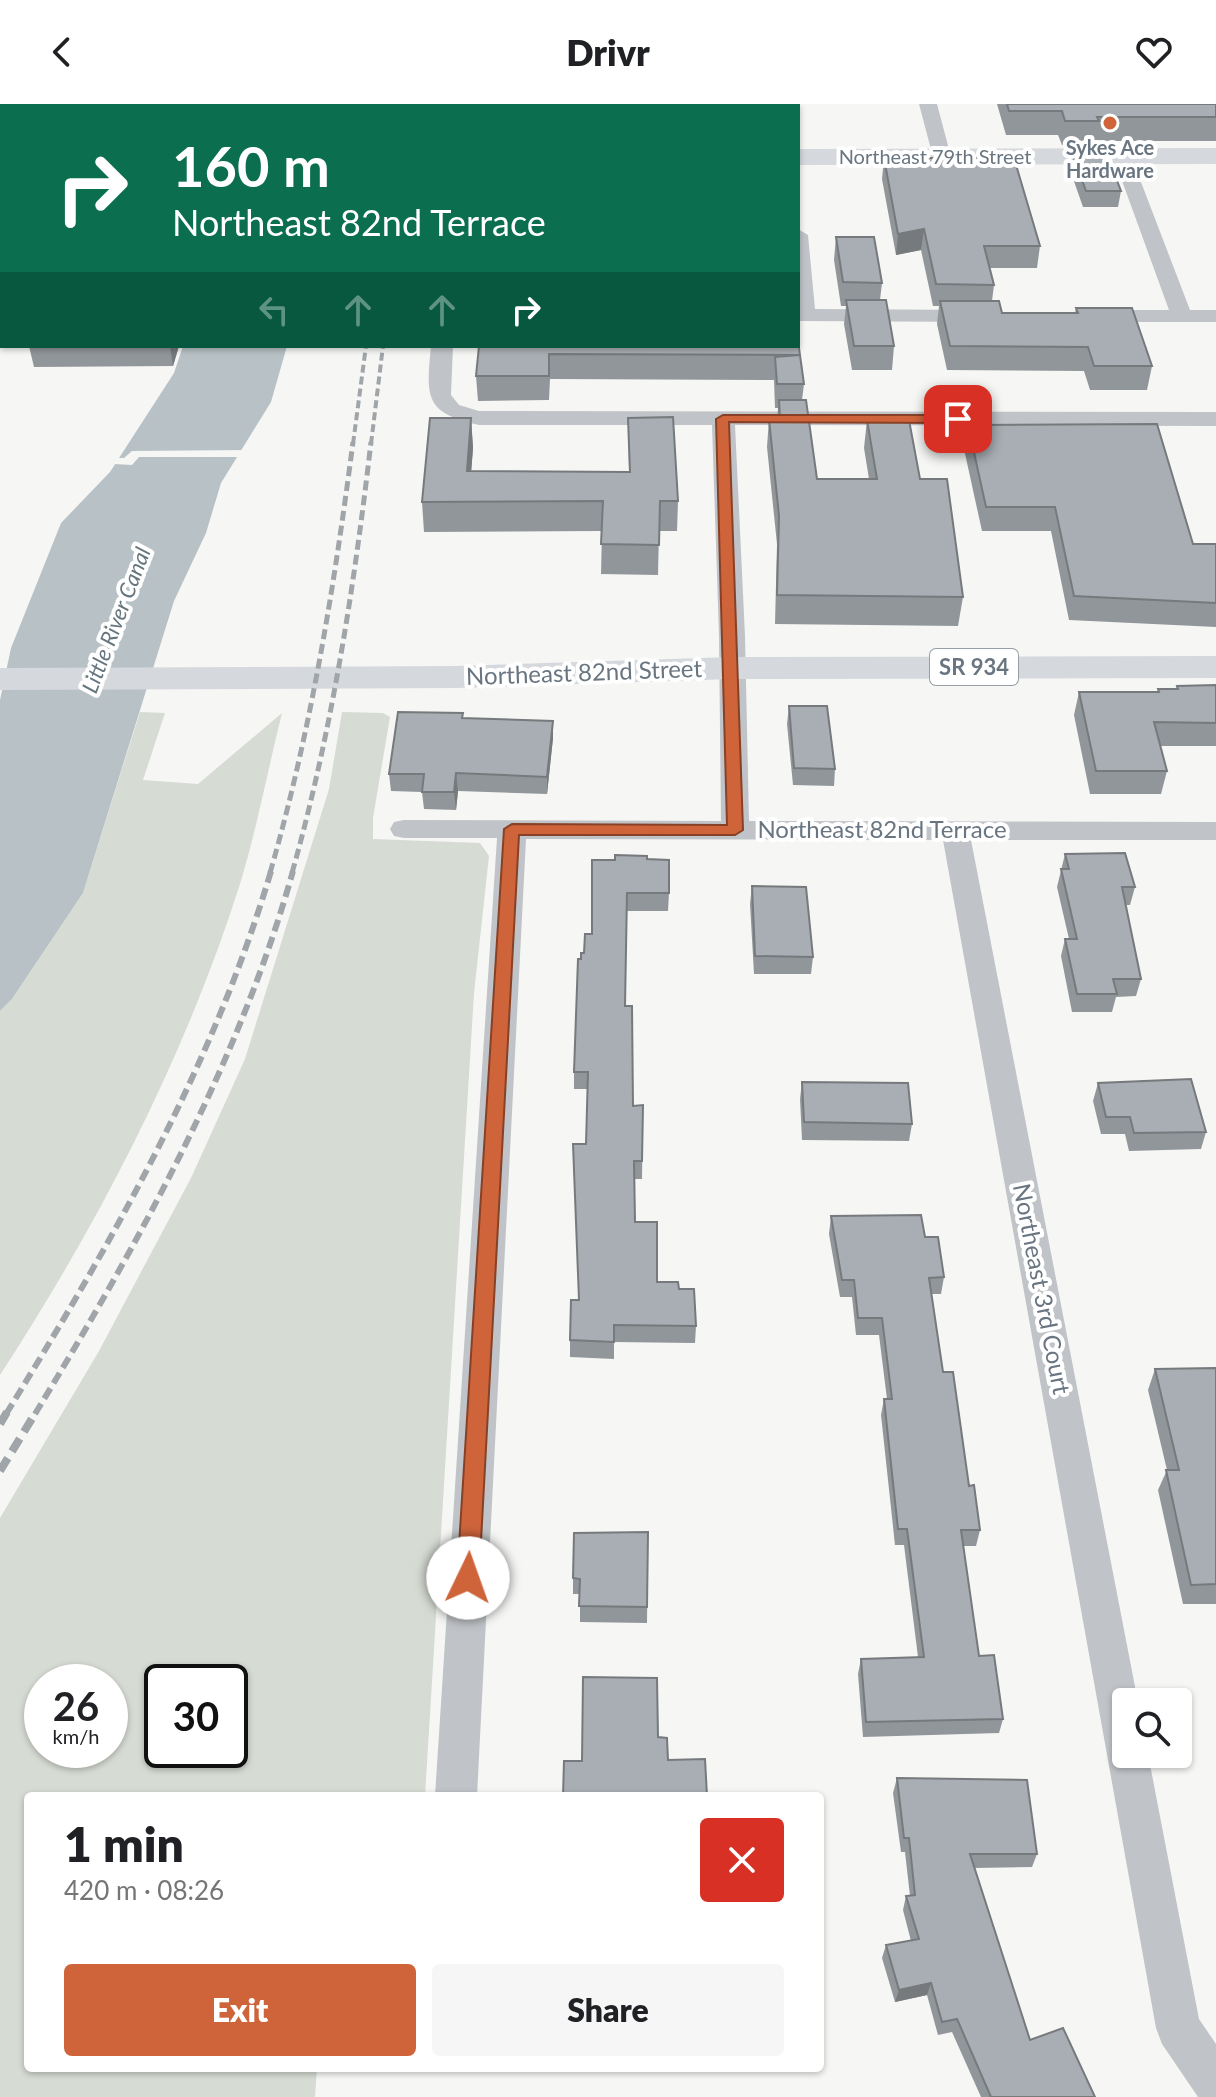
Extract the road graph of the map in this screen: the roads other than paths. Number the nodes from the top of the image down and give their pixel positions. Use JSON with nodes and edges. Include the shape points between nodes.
{"nodes":[{"id":1,"x":928,"y":104,"type":"edge"},
{"id":2,"x":1122,"y":156,"type":"junction"},
{"id":3,"x":1216,"y":156,"type":"edge"},
{"id":4,"x":800,"y":157,"type":"edge"},
{"id":5,"x":942,"y":157,"type":"junction"},
{"id":6,"x":800,"y":275,"type":"edge"},
{"id":7,"x":802,"y":315,"type":"edge"},
{"id":8,"x":1009,"y":316,"type":"edge"},
{"id":9,"x":1072,"y":316,"type":"edge"},
{"id":10,"x":1216,"y":316,"type":"edge"},
{"id":11,"x":1182,"y":317,"type":"junction"},
{"id":12,"x":442,"y":348,"type":"edge"},
{"id":13,"x":723,"y":419,"type":"junction"},
{"id":14,"x":1216,"y":419,"type":"edge"},
{"id":15,"x":1216,"y":667,"type":"edge"},
{"id":16,"x":732,"y":668,"type":"junction"},
{"id":17,"x":0,"y":679,"type":"edge"},
{"id":18,"x":404,"y":829,"type":"dead end"},
{"id":19,"x":512,"y":829,"type":"junction"},
{"id":20,"x":735,"y":830,"type":"junction"},
{"id":21,"x":955,"y":830,"type":"junction"},
{"id":22,"x":1216,"y":831,"type":"edge"},
{"id":23,"x":1115,"y":1688,"type":"edge"},
{"id":24,"x":1130,"y":1768,"type":"edge"},
{"id":25,"x":456,"y":1792,"type":"edge"},
{"id":26,"x":1216,"y":2083,"type":"edge"}],
"edges":[{"from":1,"to":5,"type":"street"},
{"from":2,"to":3,"type":"main road","name":"Northeast 79th Street"},
{"from":2,"to":5,"type":"main road","name":"Northeast 79th Street"},
{"from":2,"to":11,"type":"street"},
{"from":4,"to":5,"type":"main road","name":"Northeast 79th Street"},
{"from":6,"to":7,"type":"street"},
{"from":7,"to":8,"type":"street"},
{"from":9,"to":11,"type":"street"},
{"from":10,"to":11,"type":"street"},
{"from":12,"to":13,"type":"street","via":[[440,399],[453,413],[479,418]]},
{"from":13,"to":14,"type":"street"},
{"from":13,"to":16,"type":"street"},
{"from":15,"to":16,"type":"main road","name":"Northeast 82nd Street","number":"SR 934"},
{"from":16,"to":17,"type":"main road","name":"Northeast 82nd Street","number":"SR 934","via":[[456,677]]},
{"from":16,"to":20,"type":"street"},
{"from":18,"to":19,"type":"street","name":"Northeast 82nd Terrace"},
{"from":19,"to":20,"type":"street","name":"Northeast 82nd Terrace"},
{"from":19,"to":25,"type":"street"},
{"from":20,"to":21,"type":"street","name":"Northeast 82nd Terrace"},
{"from":21,"to":22,"type":"street","name":"Northeast 82nd Terrace"},
{"from":21,"to":23,"type":"street","name":"Northeast 3rd Court"},
{"from":24,"to":26,"type":"street","via":[[1178,2028]]}]}
